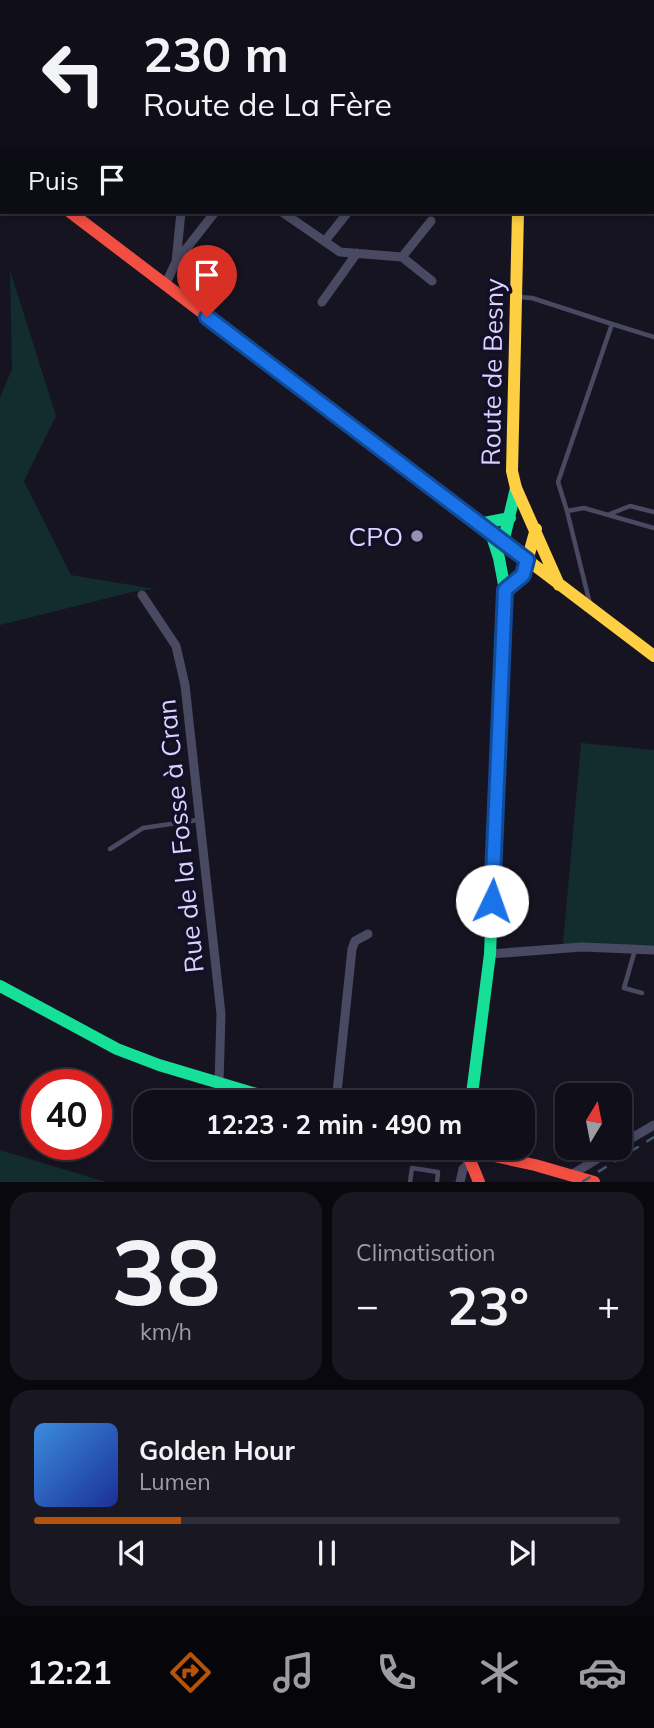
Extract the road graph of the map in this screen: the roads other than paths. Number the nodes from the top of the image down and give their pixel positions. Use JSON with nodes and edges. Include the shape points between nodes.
{"nodes":[{"id":1,"x":73,"y":214,"type":"edge"},
{"id":2,"x":181,"y":214,"type":"edge"},
{"id":3,"x":213,"y":214,"type":"edge"},
{"id":4,"x":285,"y":214,"type":"edge"},
{"id":5,"x":346,"y":214,"type":"edge"},
{"id":6,"x":518,"y":214,"type":"edge"},
{"id":7,"x":431,"y":221,"type":"dead end"},
{"id":8,"x":325,"y":241,"type":"junction"},
{"id":9,"x":358,"y":253,"type":"junction"},
{"id":10,"x":402,"y":257,"type":"junction"},
{"id":11,"x":176,"y":262,"type":"junction"},
{"id":12,"x":432,"y":281,"type":"dead end"},
{"id":13,"x":165,"y":285,"type":"junction"},
{"id":14,"x":515,"y":296,"type":"junction"},
{"id":15,"x":322,"y":302,"type":"dead end"},
{"id":16,"x":612,"y":324,"type":"junction"},
{"id":17,"x":654,"y":337,"type":"edge"},
{"id":18,"x":516,"y":488,"type":"junction"},
{"id":19,"x":567,"y":511,"type":"junction"},
{"id":20,"x":654,"y":512,"type":"edge"},
{"id":21,"x":609,"y":515,"type":"junction"},
{"id":22,"x":510,"y":518,"type":"junction"},
{"id":23,"x":479,"y":524,"type":"junction"},
{"id":24,"x":654,"y":528,"type":"edge"},
{"id":25,"x":536,"y":529,"type":"junction"},
{"id":26,"x":491,"y":533,"type":"junction"},
{"id":27,"x":503,"y":542,"type":"junction"},
{"id":28,"x":499,"y":558,"type":"junction"},
{"id":29,"x":527,"y":560,"type":"junction"},
{"id":30,"x":544,"y":573,"type":"junction"},
{"id":31,"x":523,"y":575,"type":"junction"},
{"id":32,"x":559,"y":585,"type":"junction"},
{"id":33,"x":505,"y":590,"type":"junction"},
{"id":34,"x":142,"y":595,"type":"dead end"},
{"id":35,"x":591,"y":608,"type":"junction"},
{"id":36,"x":654,"y":656,"type":"edge"},
{"id":37,"x":199,"y":819,"type":"junction"},
{"id":38,"x":110,"y":849,"type":"dead end"},
{"id":39,"x":368,"y":934,"type":"dead end"},
{"id":40,"x":635,"y":949,"type":"junction"},
{"id":41,"x":654,"y":950,"type":"edge"},
{"id":42,"x":490,"y":954,"type":"junction"},
{"id":43,"x":0,"y":986,"type":"edge"},
{"id":44,"x":642,"y":993,"type":"dead end"},
{"id":45,"x":219,"y":1083,"type":"junction"},
{"id":46,"x":243,"y":1090,"type":"edge"},
{"id":47,"x":337,"y":1090,"type":"edge"},
{"id":48,"x":473,"y":1090,"type":"edge"},
{"id":49,"x":654,"y":1125,"type":"edge"},
{"id":50,"x":632,"y":1138,"type":"edge"},
{"id":51,"x":464,"y":1160,"type":"edge"},
{"id":52,"x":469,"y":1160,"type":"edge"},
{"id":53,"x":502,"y":1160,"type":"edge"},
{"id":54,"x":595,"y":1160,"type":"edge"},
{"id":55,"x":571,"y":1175,"type":"junction"},
{"id":56,"x":410,"y":1182,"type":"edge"},
{"id":57,"x":437,"y":1182,"type":"edge"},
{"id":58,"x":460,"y":1182,"type":"edge"},
{"id":59,"x":479,"y":1182,"type":"edge"},
{"id":60,"x":594,"y":1182,"type":"edge"}],
"edges":[{"from":1,"to":13,"type":"main road"},
{"from":2,"to":11,"type":"street"},
{"from":3,"to":11,"type":"street"},
{"from":4,"to":8,"type":"street"},
{"from":5,"to":8,"type":"street"},
{"from":6,"to":14,"type":"main road","name":"Route de Besny"},
{"from":7,"to":10,"type":"street"},
{"from":8,"to":9,"type":"street","via":[[340,252]]},
{"from":9,"to":10,"type":"street"},
{"from":9,"to":15,"type":"street"},
{"from":10,"to":12,"type":"street"},
{"from":11,"to":13,"type":"street"},
{"from":13,"to":23,"type":"main road"},
{"from":14,"to":16,"type":"lane"},
{"from":14,"to":18,"type":"main road","name":"Route de Besny","via":[[511,457]]},
{"from":16,"to":17,"type":"lane"},
{"from":16,"to":19,"type":"lane","via":[[558,482]]},
{"from":18,"to":22,"type":"main road"},
{"from":18,"to":25,"type":"main road","name":"Route de Besny"},
{"from":19,"to":21,"type":"lane","via":[[584,508]]},
{"from":19,"to":35,"type":"lane"},
{"from":20,"to":21,"type":"lane","via":[[630,506]]},
{"from":21,"to":24,"type":"lane"},
{"from":22,"to":23,"type":"main road"},
{"from":22,"to":27,"type":"main road"},
{"from":23,"to":26,"type":"main road"},
{"from":25,"to":29,"type":"main road"},
{"from":25,"to":32,"type":"main road","name":"Route de Besny"},
{"from":26,"to":27,"type":"main road"},
{"from":26,"to":28,"type":"main road"},
{"from":27,"to":28,"type":"main road"},
{"from":27,"to":29,"type":"main road"},
{"from":28,"to":33,"type":"main road"},
{"from":29,"to":30,"type":"main road"},
{"from":29,"to":31,"type":"main road"},
{"from":30,"to":31,"type":"main road"},
{"from":30,"to":32,"type":"main road"},
{"from":31,"to":33,"type":"main road"},
{"from":32,"to":35,"type":"main road"},
{"from":33,"to":42,"type":"main road"},
{"from":34,"to":37,"type":"street","name":"Rue de la Fosse à Cran","via":[[176,646],[185,685]]},
{"from":35,"to":36,"type":"main road"},
{"from":37,"to":38,"type":"lane","via":[[143,828]]},
{"from":37,"to":45,"type":"street","name":"Rue de la Fosse à Cran","via":[[221,1014]]},
{"from":39,"to":47,"type":"street","via":[[355,941],[352,949]]},
{"from":40,"to":41,"type":"street"},
{"from":40,"to":42,"type":"street","via":[[574,947]]},
{"from":40,"to":44,"type":"lane","via":[[624,988]]},
{"from":42,"to":48,"type":"main road"},
{"from":43,"to":45,"type":"main road","via":[[117,1049]]},
{"from":45,"to":46,"type":"main road"},
{"from":49,"to":50,"type":"street"},
{"from":51,"to":58,"type":"street"},
{"from":52,"to":59,"type":"main road"},
{"from":53,"to":55,"type":"main road"},
{"from":54,"to":55,"type":"street"},
{"from":55,"to":60,"type":"main road"},
{"from":56,"to":57,"type":"lane","via":[[412,1168],[438,1172]]}]}
